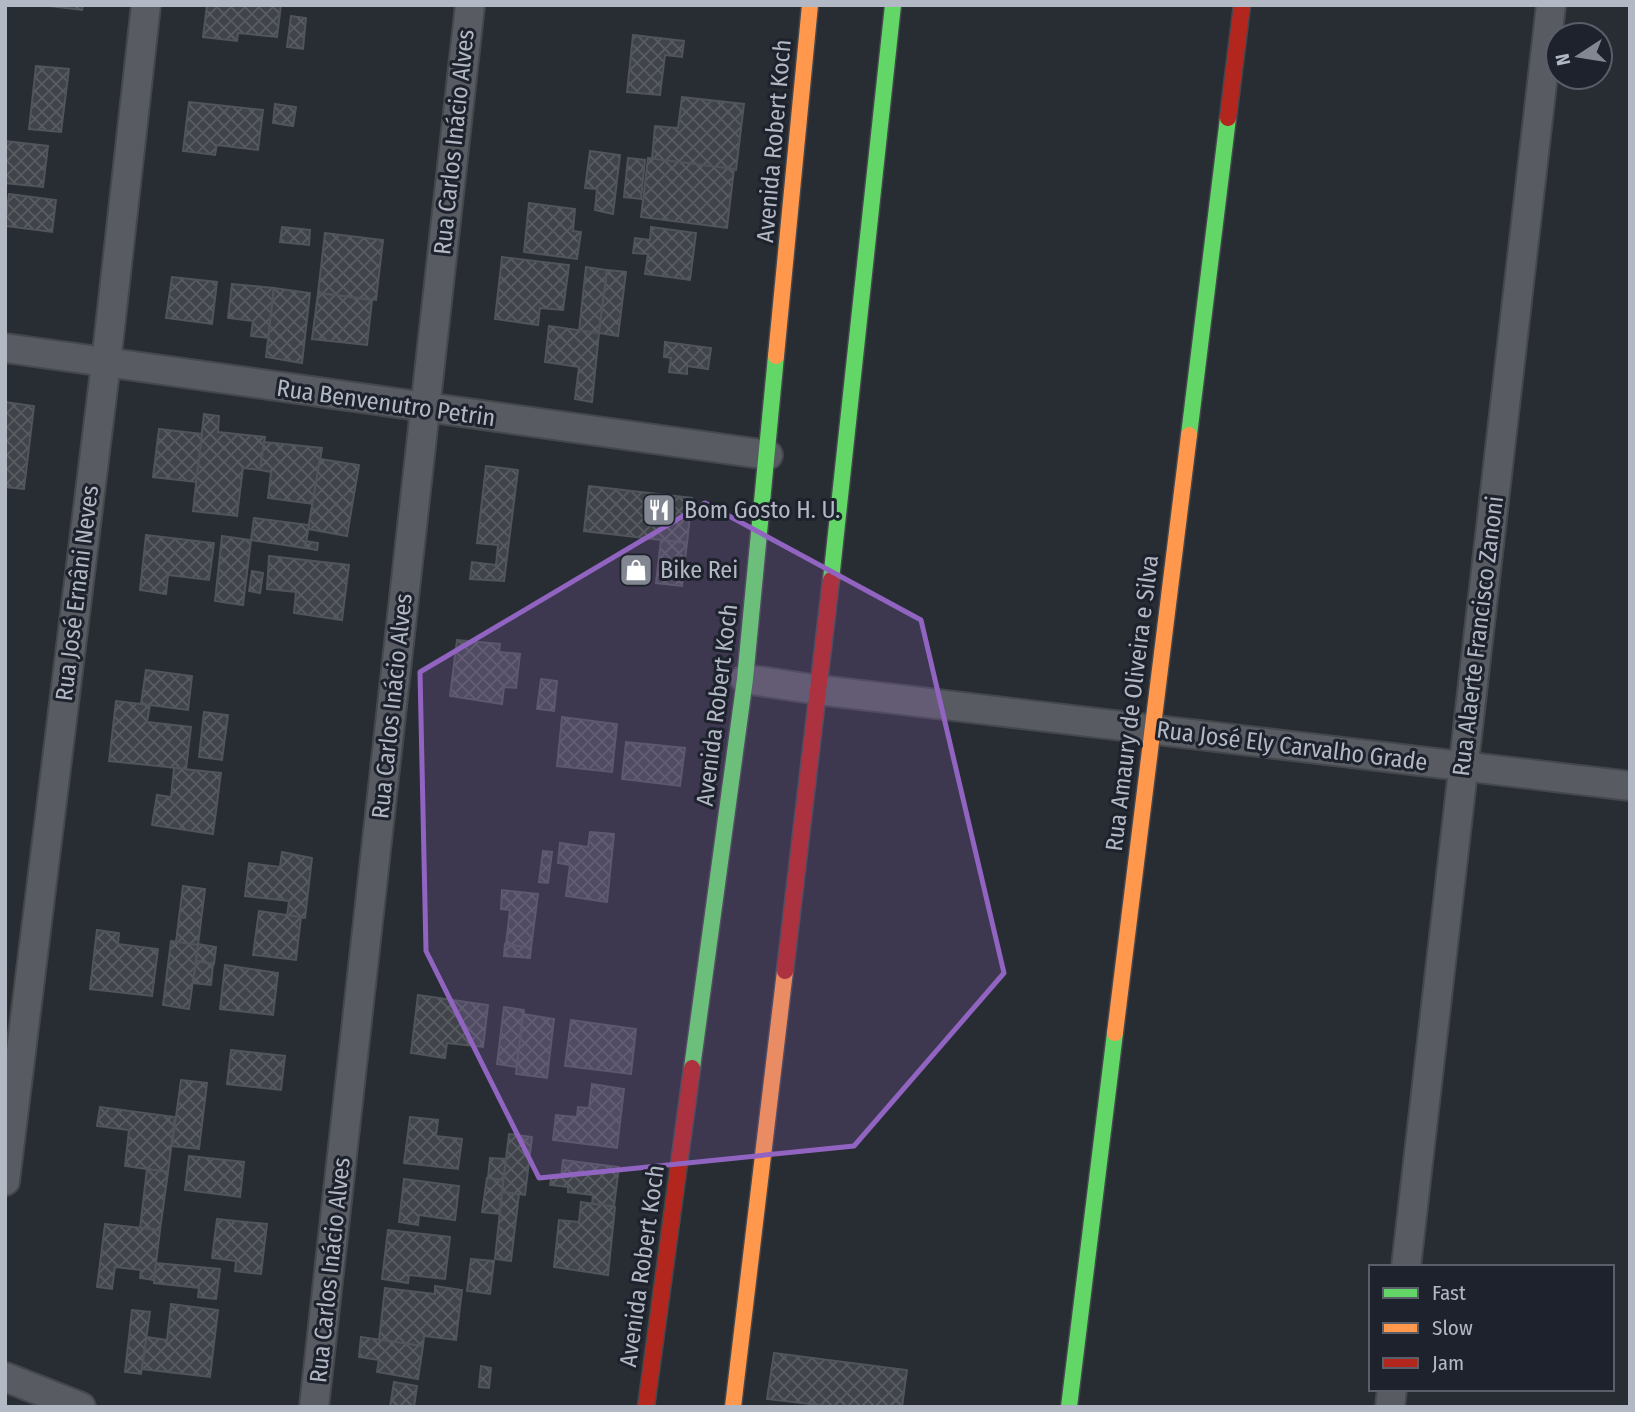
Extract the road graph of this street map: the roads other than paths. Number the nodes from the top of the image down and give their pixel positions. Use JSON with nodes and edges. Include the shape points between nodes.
{"nodes":[{"id":1,"x":146,"y":5,"type":"edge"},
{"id":2,"x":470,"y":5,"type":"edge"},
{"id":3,"x":810,"y":5,"type":"edge"},
{"id":4,"x":893,"y":5,"type":"edge"},
{"id":5,"x":1242,"y":5,"type":"edge"},
{"id":6,"x":1551,"y":5,"type":"edge"},
{"id":7,"x":5,"y":348,"type":"edge"},
{"id":8,"x":106,"y":363,"type":"junction"},
{"id":9,"x":425,"y":409,"type":"junction"},
{"id":10,"x":768,"y":455,"type":"junction"},
{"id":11,"x":745,"y":679,"type":"junction"},
{"id":12,"x":819,"y":690,"type":"junction"},
{"id":13,"x":1152,"y":730,"type":"junction"},
{"id":14,"x":1463,"y":766,"type":"junction"},
{"id":15,"x":1630,"y":786,"type":"edge"},
{"id":16,"x":5,"y":1181,"type":"edge"},
{"id":17,"x":1406,"y":1265,"type":"edge"},
{"id":18,"x":5,"y":1377,"type":"edge"},
{"id":19,"x":81,"y":1407,"type":"edge"},
{"id":20,"x":314,"y":1407,"type":"edge"},
{"id":21,"x":646,"y":1407,"type":"edge"},
{"id":22,"x":733,"y":1407,"type":"edge"},
{"id":23,"x":1069,"y":1407,"type":"edge"}],
"edges":[{"from":1,"to":8,"type":"street","name":"Rua José Ernâni Neves"},
{"from":2,"to":9,"type":"street","name":"Rua Carlos Inácio Alves"},
{"from":3,"to":10,"type":"main road","name":"Avenida Robert Koch"},
{"from":4,"to":12,"type":"main road"},
{"from":5,"to":13,"type":"main road","name":"Rua Amaury de Oliveira e Silva"},
{"from":6,"to":14,"type":"street","name":"Rua Alaerte Francisco Zanoni"},
{"from":7,"to":8,"type":"street","name":"Rua Benvenutro Petrin"},
{"from":8,"to":9,"type":"street","name":"Rua Benvenutro Petrin"},
{"from":8,"to":16,"type":"street","name":"Rua José Ernâni Neves"},
{"from":9,"to":10,"type":"street","name":"Rua Benvenutro Petrin"},
{"from":9,"to":20,"type":"street","name":"Rua Carlos Inácio Alves"},
{"from":10,"to":11,"type":"main road","name":"Avenida Robert Koch"},
{"from":11,"to":12,"type":"street","name":"Rua José Ely Carvalho Grade"},
{"from":11,"to":21,"type":"main road","name":"Avenida Robert Koch"},
{"from":12,"to":13,"type":"street","name":"Rua José Ely Carvalho Grade"},
{"from":12,"to":22,"type":"main road"},
{"from":13,"to":14,"type":"street","name":"Rua José Ely Carvalho Grade"},
{"from":13,"to":23,"type":"main road","name":"Rua Amaury de Oliveira e Silva"},
{"from":14,"to":15,"type":"street","name":"Rua José Ely Carvalho Grade"},
{"from":14,"to":17,"type":"street","name":"Rua Alaerte Francisco Zanoni"},
{"from":18,"to":19,"type":"street"}]}
